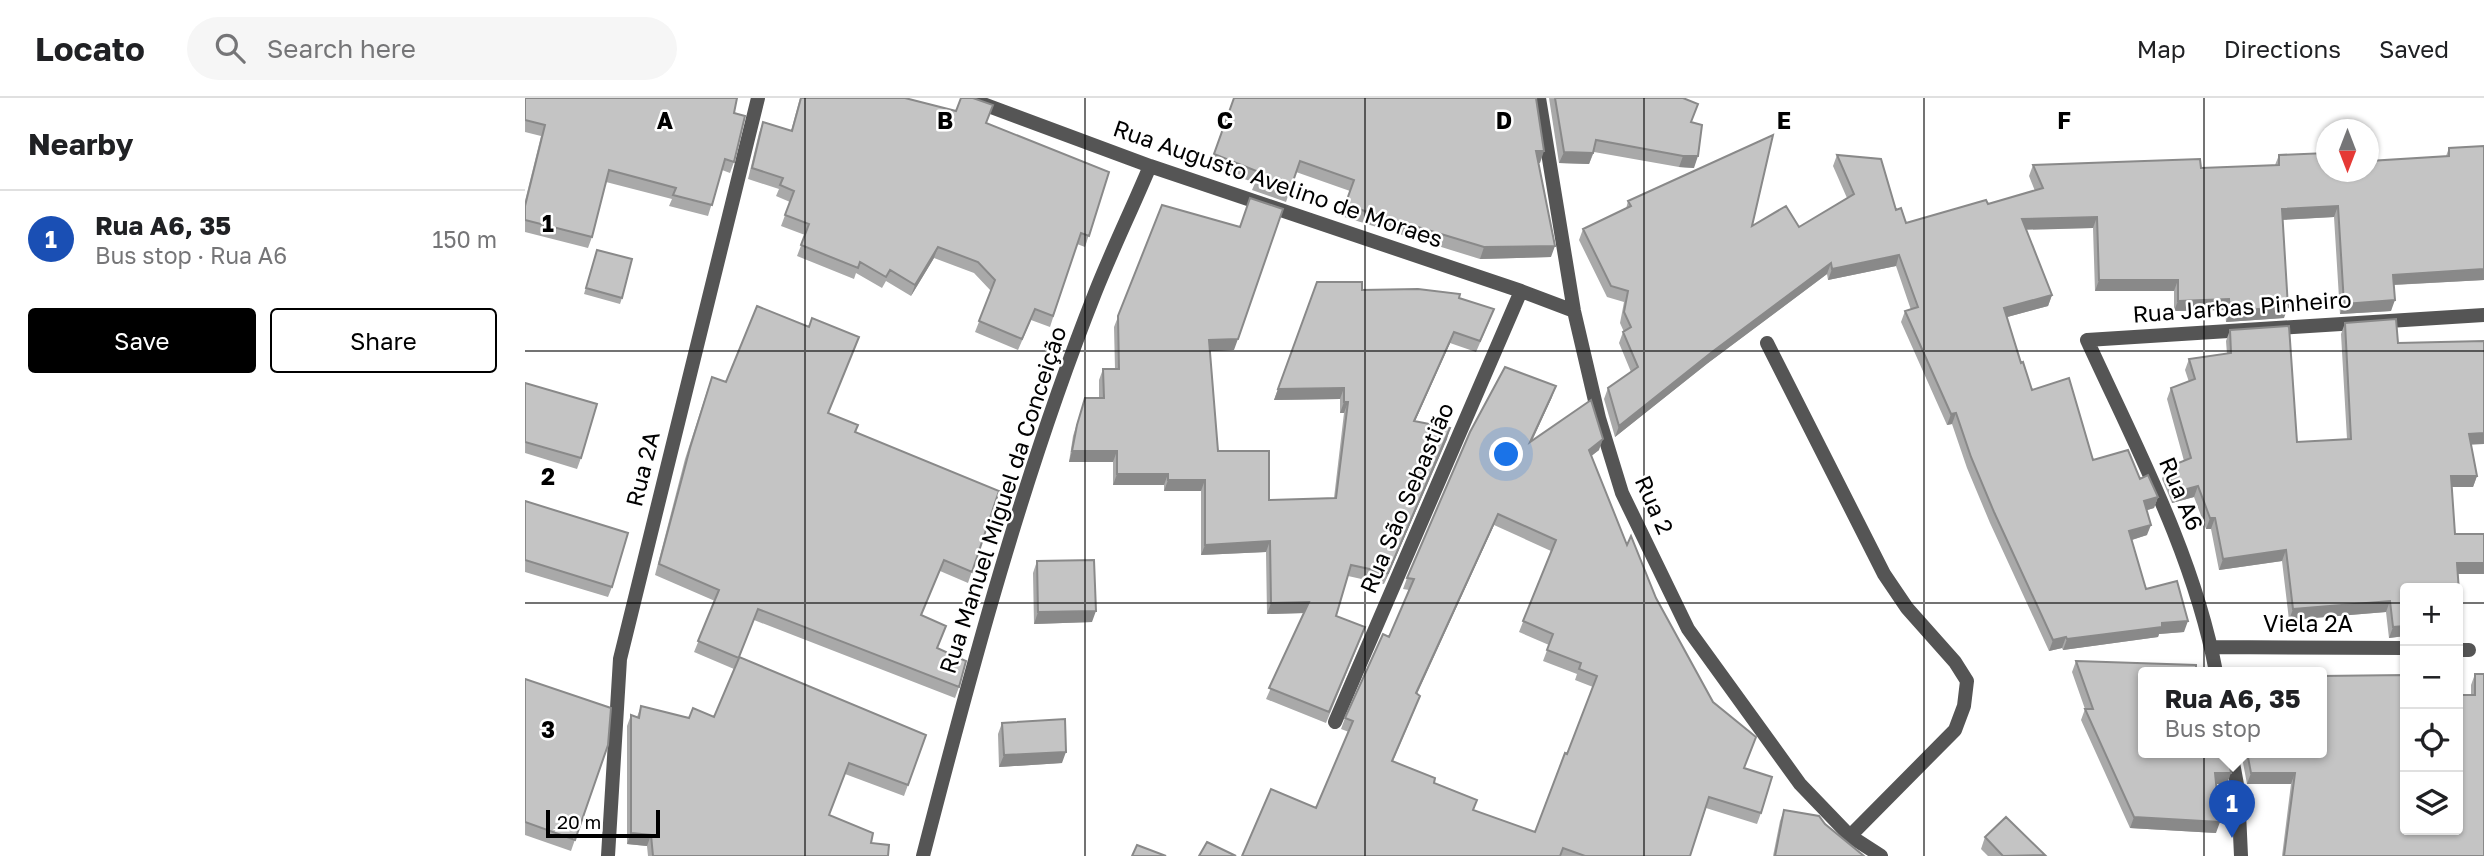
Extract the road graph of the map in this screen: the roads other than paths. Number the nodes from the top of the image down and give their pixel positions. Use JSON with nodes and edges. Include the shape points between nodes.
{"nodes":[{"id":1,"x":758,"y":98,"type":"edge"},
{"id":2,"x":967,"y":98,"type":"edge"},
{"id":3,"x":1539,"y":98,"type":"edge"},
{"id":4,"x":1150,"y":166,"type":"junction"},
{"id":5,"x":1521,"y":291,"type":"junction"},
{"id":6,"x":1574,"y":311,"type":"junction"},
{"id":7,"x":2484,"y":315,"type":"edge"},
{"id":8,"x":2087,"y":340,"type":"joint"},
{"id":9,"x":1767,"y":343,"type":"dead end"},
{"id":10,"x":2211,"y":647,"type":"junction"},
{"id":11,"x":2400,"y":648,"type":"edge"},
{"id":12,"x":2215,"y":667,"type":"edge"},
{"id":13,"x":1335,"y":722,"type":"edge"},
{"id":14,"x":2232,"y":758,"type":"edge"},
{"id":15,"x":1850,"y":836,"type":"junction"},
{"id":16,"x":608,"y":856,"type":"edge"},
{"id":17,"x":923,"y":856,"type":"edge"},
{"id":18,"x":1881,"y":856,"type":"edge"},
{"id":19,"x":2241,"y":856,"type":"edge"}],
"edges":[{"from":1,"to":16,"type":"street","name":"Rua 2A","via":[[620,659]]},
{"from":2,"to":4,"type":"street","name":"Rua Augusto Avelino de Moraes"},
{"from":3,"to":6,"type":"street","name":"Rua 2"},
{"from":4,"to":5,"type":"street","name":"Rua Augusto Avelino de Moraes"},
{"from":4,"to":17,"type":"street","name":"Rua Manuel Miguel da Conceição","via":[[1094,293],[1042,441],[970,673]]},
{"from":5,"to":6,"type":"street","name":"Rua Augusto Avelino de Moraes"},
{"from":5,"to":13,"type":"street","name":"Rua São Sebastião"},
{"from":6,"to":15,"type":"street","name":"Rua 2","via":[[1622,494],[1688,629],[1800,784]]},
{"from":7,"to":8,"type":"street","name":"Rua Jarbas Pinheiro"},
{"from":8,"to":10,"type":"street","name":"Rua A6","via":[[2174,530]]},
{"from":9,"to":15,"type":"street","via":[[1884,573],[1966,681],[1964,706],[1955,730]]},
{"from":10,"to":11,"type":"street","name":"Viela 2A"},
{"from":10,"to":12,"type":"street","name":"Rua A6"},
{"from":14,"to":19,"type":"street"},
{"from":15,"to":18,"type":"street","name":"Rua 2"}]}
